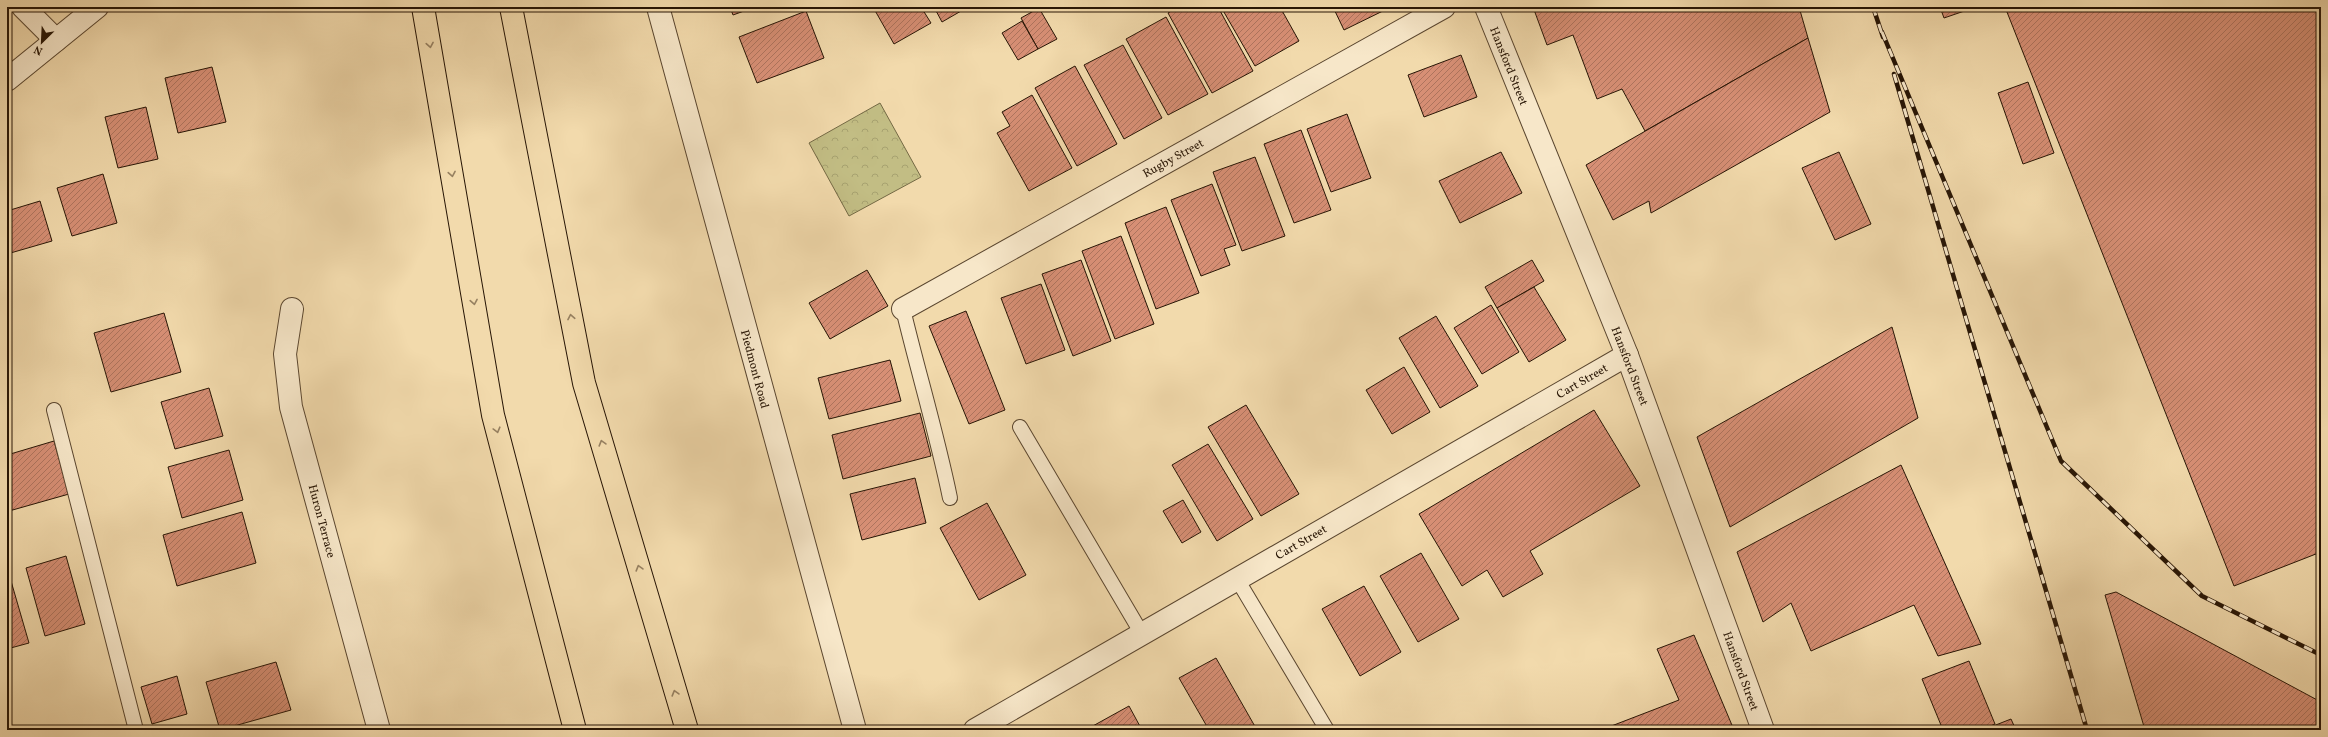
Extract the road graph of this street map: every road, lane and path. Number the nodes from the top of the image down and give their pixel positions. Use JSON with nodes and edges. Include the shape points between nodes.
{"nodes":[{"id":1,"x":23,"y":7,"type":"edge"},
{"id":2,"x":96,"y":7,"type":"edge"},
{"id":3,"x":423,"y":7,"type":"edge"},
{"id":4,"x":511,"y":7,"type":"edge"},
{"id":5,"x":658,"y":7,"type":"edge"},
{"id":6,"x":1444,"y":7,"type":"edge"},
{"id":7,"x":1486,"y":7,"type":"edge"},
{"id":8,"x":56,"y":40,"type":"junction"},
{"id":9,"x":7,"y":80,"type":"edge"},
{"id":10,"x":292,"y":308,"type":"dead end"},
{"id":11,"x":903,"y":308,"type":"joint"},
{"id":12,"x":1627,"y":355,"type":"junction"},
{"id":13,"x":54,"y":410,"type":"dead end"},
{"id":14,"x":1020,"y":428,"type":"dead end"},
{"id":15,"x":950,"y":498,"type":"dead end"},
{"id":16,"x":1236,"y":579,"type":"junction"},
{"id":17,"x":1142,"y":634,"type":"junction"},
{"id":18,"x":136,"y":730,"type":"edge"},
{"id":19,"x":378,"y":730,"type":"edge"},
{"id":20,"x":575,"y":730,"type":"edge"},
{"id":21,"x":686,"y":730,"type":"edge"},
{"id":22,"x":855,"y":730,"type":"edge"},
{"id":23,"x":974,"y":730,"type":"edge"},
{"id":24,"x":1327,"y":730,"type":"edge"},
{"id":25,"x":1763,"y":730,"type":"edge"}],
"edges":[{"from":1,"to":8,"type":"street"},
{"from":2,"to":8,"type":"street"},
{"from":3,"to":20,"type":"highway","one_way":true,"via":[[493,415]]},
{"from":21,"to":4,"type":"highway","one_way":true,"via":[[584,383]]},
{"from":5,"to":22,"type":"street","name":"Piedmont Road"},
{"from":6,"to":11,"type":"street","name":"Rugby Street"},
{"from":7,"to":12,"type":"street","name":"Hansford Street"},
{"from":8,"to":9,"type":"street"},
{"from":10,"to":19,"type":"street","name":"Huron Terrace","via":[[285,354],[291,407]]},
{"from":11,"to":15,"type":"lane","via":[[921,386],[937,437]]},
{"from":12,"to":16,"type":"street","name":"Cart Street"},
{"from":12,"to":25,"type":"street","name":"Hansford Street"},
{"from":13,"to":18,"type":"lane"},
{"from":14,"to":17,"type":"lane"},
{"from":16,"to":17,"type":"street","name":"Cart Street"},
{"from":16,"to":24,"type":"lane"},
{"from":17,"to":23,"type":"street","name":"Cart Street"}]}
